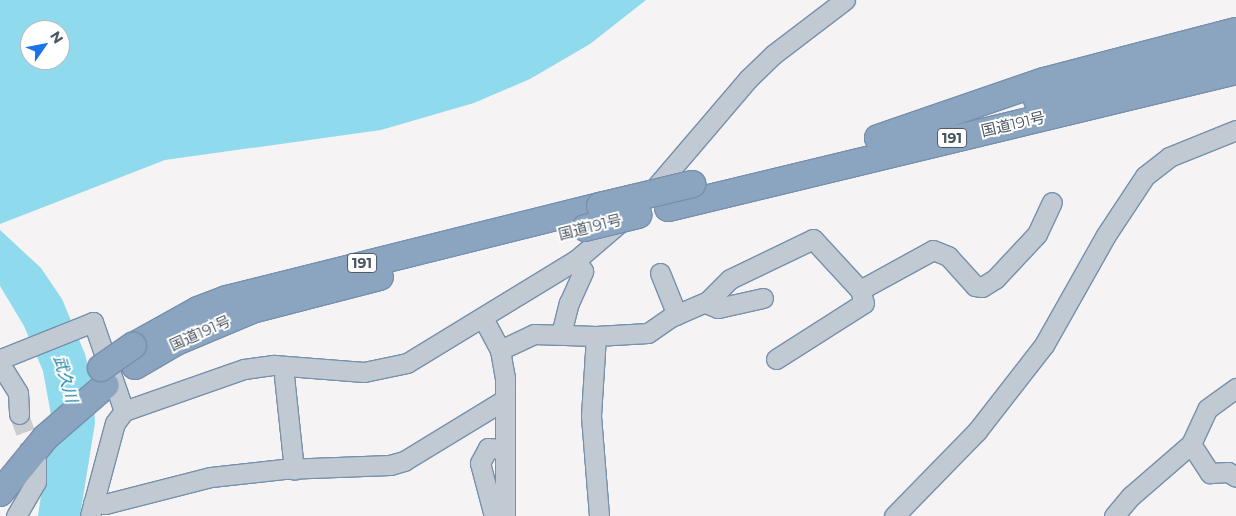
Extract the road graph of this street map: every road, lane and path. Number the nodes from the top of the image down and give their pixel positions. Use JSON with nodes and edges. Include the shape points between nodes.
{"nodes":[{"id":1,"x":845,"y":0,"type":"edge"},
{"id":2,"x":1236,"y":32,"type":"edge"},
{"id":3,"x":1236,"y":51,"type":"edge"},
{"id":4,"x":1236,"y":71,"type":"edge"},
{"id":5,"x":1236,"y":85,"type":"edge"},
{"id":6,"x":1122,"y":98,"type":"junction"},
{"id":7,"x":1236,"y":130,"type":"edge"},
{"id":8,"x":878,"y":138,"type":"junction"},
{"id":9,"x":1052,"y":202,"type":"dead end"},
{"id":10,"x":576,"y":260,"type":"junction"},
{"id":11,"x":660,"y":273,"type":"dead end"},
{"id":12,"x":860,"y":290,"type":"junction"},
{"id":13,"x":763,"y":298,"type":"dead end"},
{"id":14,"x":705,"y":303,"type":"junction"},
{"id":15,"x":677,"y":315,"type":"junction"},
{"id":16,"x":484,"y":318,"type":"junction"},
{"id":17,"x":561,"y":334,"type":"junction"},
{"id":18,"x":596,"y":336,"type":"junction"},
{"id":19,"x":500,"y":350,"type":"junction"},
{"id":20,"x":134,"y":356,"type":"junction"},
{"id":21,"x":776,"y":359,"type":"dead end"},
{"id":22,"x":1,"y":360,"type":"edge"},
{"id":23,"x":284,"y":376,"type":"dead end"},
{"id":24,"x":1236,"y":388,"type":"edge"},
{"id":25,"x":504,"y":400,"type":"junction"},
{"id":26,"x":124,"y":410,"type":"junction"},
{"id":27,"x":31,"y":437,"type":"junction"},
{"id":28,"x":1191,"y":444,"type":"junction"},
{"id":29,"x":0,"y":462,"type":"edge"},
{"id":30,"x":294,"y":469,"type":"junction"},
{"id":31,"x":1236,"y":476,"type":"edge"},
{"id":32,"x":0,"y":492,"type":"edge"},
{"id":33,"x":92,"y":510,"type":"edge"},
{"id":34,"x":500,"y":514,"type":"edge"},
{"id":35,"x":16,"y":516,"type":"edge"},
{"id":36,"x":599,"y":516,"type":"edge"},
{"id":37,"x":894,"y":516,"type":"edge"},
{"id":38,"x":1114,"y":516,"type":"edge"}],
"edges":[{"from":1,"to":10,"type":"street","via":[[768,61],[718,113],[658,186],[605,238]]},
{"from":2,"to":8,"type":"highway","via":[[1044,81]]},
{"from":3,"to":8,"type":"highway","name":"国道191号","number":"191"},
{"from":4,"to":6,"type":"highway","name":"国道191号","number":"191"},
{"from":5,"to":6,"type":"highway","via":[[1150,102]]},
{"from":6,"to":20,"type":"highway","name":"国道191号","number":"191","bridge":true,"via":[[252,310]]},
{"from":7,"to":37,"type":"street","via":[[1169,157],[1145,176],[1106,235],[1044,345],[977,430]]},
{"from":8,"to":20,"type":"highway","name":"国道191号","number":"191","bridge":true,"via":[[236,296],[198,310]]},
{"from":9,"to":12,"type":"street","via":[[1037,234],[995,279],[982,287],[975,286],[948,256],[934,250]]},
{"from":10,"to":16,"type":"street"},
{"from":10,"to":17,"type":"street","via":[[583,271],[569,303]]},
{"from":11,"to":15,"type":"street"},
{"from":12,"to":14,"type":"street","via":[[813,239],[730,279]]},
{"from":12,"to":21,"type":"street","via":[[864,303]]},
{"from":13,"to":14,"type":"street","via":[[718,308]]},
{"from":14,"to":15,"type":"street"},
{"from":15,"to":18,"type":"street","via":[[642,335]]},
{"from":16,"to":19,"type":"street"},
{"from":16,"to":26,"type":"street","via":[[428,354],[392,368],[346,372],[258,366],[231,372]]},
{"from":17,"to":18,"type":"street"},
{"from":17,"to":19,"type":"street","via":[[534,334]]},
{"from":18,"to":36,"type":"street","via":[[591,416]]},
{"from":19,"to":25,"type":"street","via":[[505,377]]},
{"from":20,"to":27,"type":"highway","name":"国道191号","number":"191","via":[[89,398]]},
{"from":22,"to":26,"type":"street","via":[[93,322]]},
{"from":22,"to":27,"type":"street","via":[[18,393]]},
{"from":23,"to":30,"type":"street"},
{"from":24,"to":28,"type":"street","via":[[1207,410]]},
{"from":25,"to":30,"type":"street","via":[[404,461],[390,465]]},
{"from":25,"to":34,"type":"street"},
{"from":26,"to":33,"type":"street","via":[[116,423]]},
{"from":27,"to":29,"type":"highway","name":"国道191号","number":"191"},
{"from":27,"to":32,"type":"highway","name":"国道191号","number":"191"},
{"from":27,"to":35,"type":"street","via":[[36,482]]},
{"from":28,"to":31,"type":"street","via":[[1210,473],[1228,472]]},
{"from":28,"to":38,"type":"street","via":[[1131,496]]},
{"from":30,"to":33,"type":"street","via":[[202,478]]}]}
